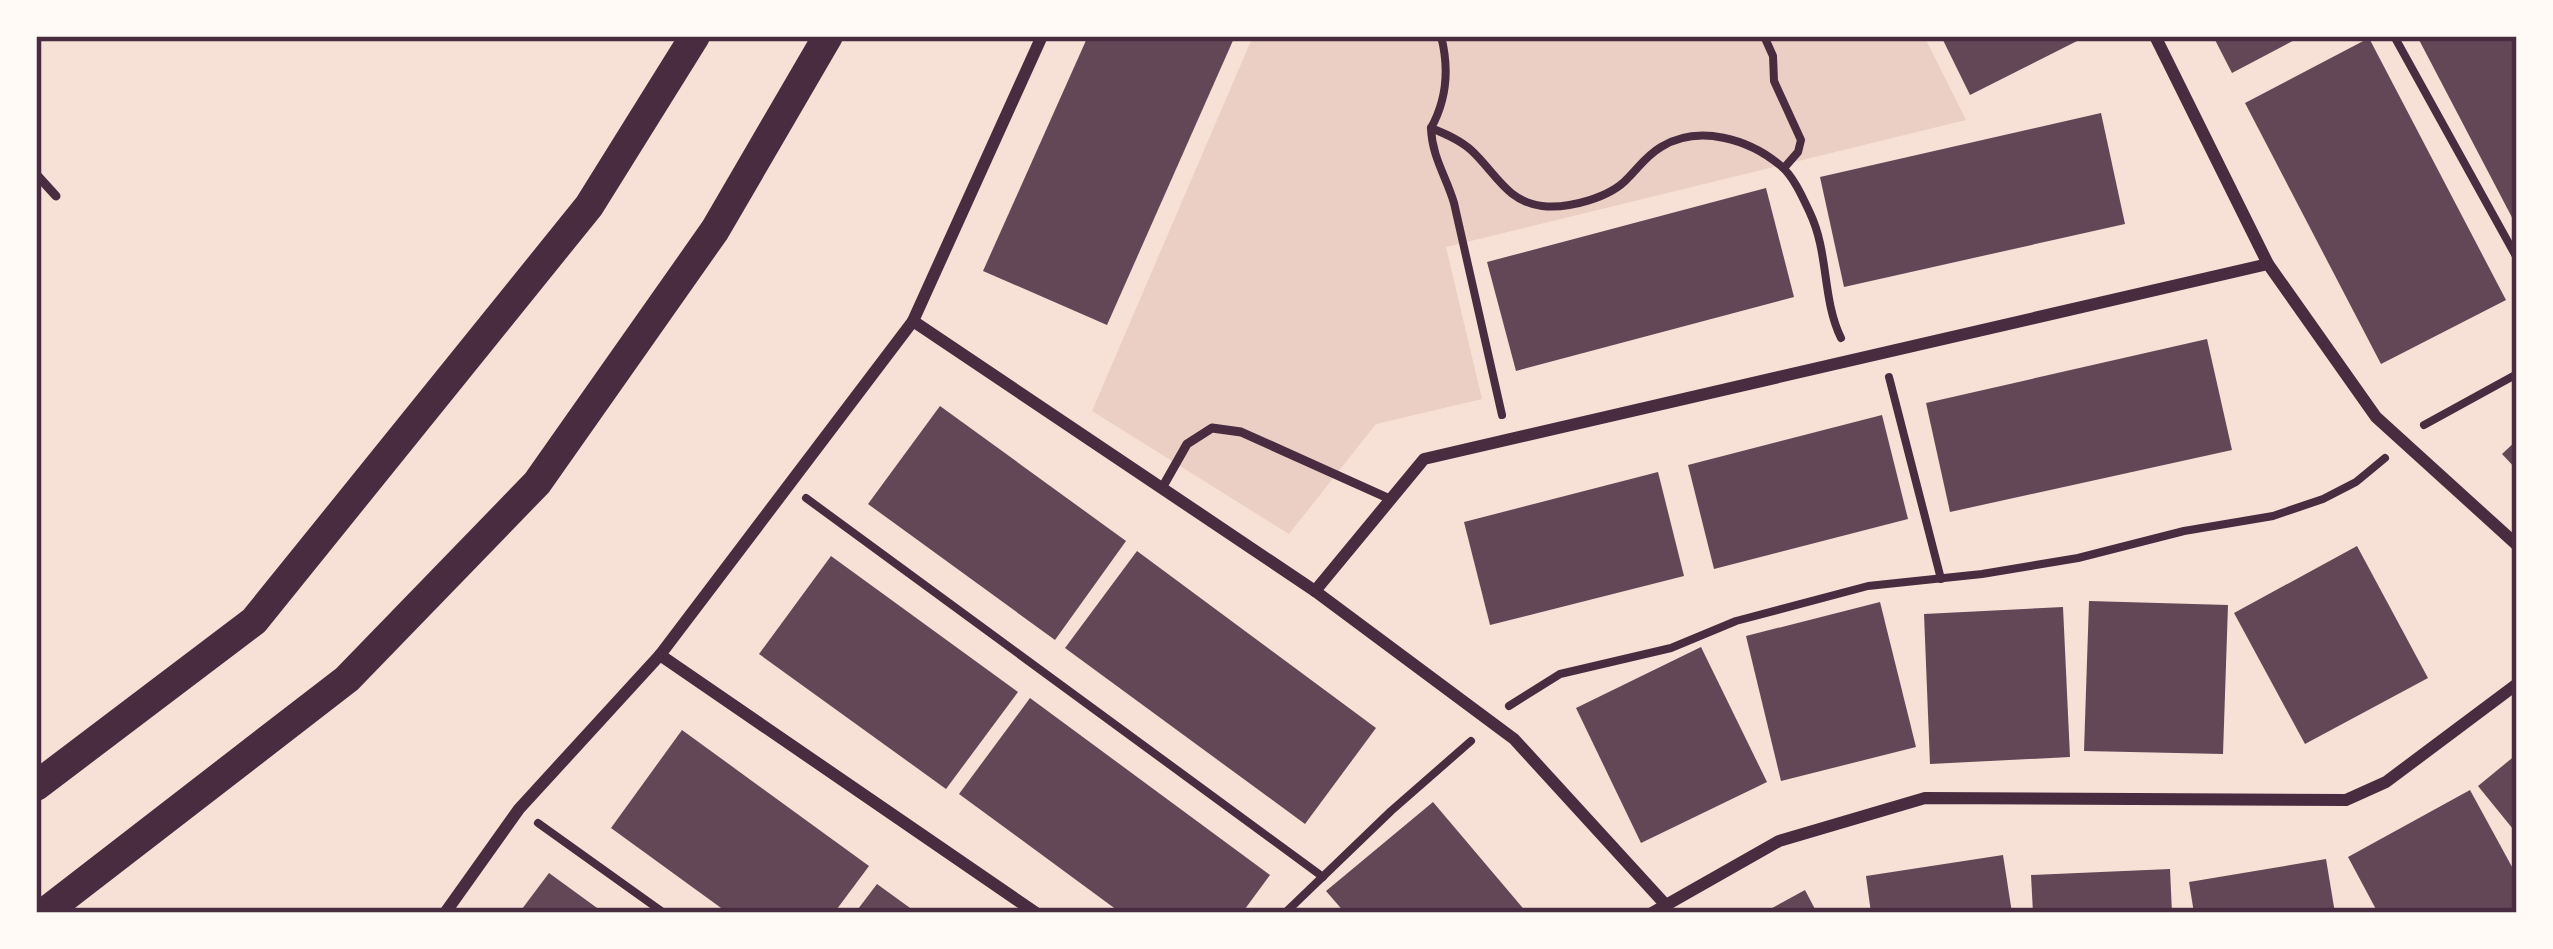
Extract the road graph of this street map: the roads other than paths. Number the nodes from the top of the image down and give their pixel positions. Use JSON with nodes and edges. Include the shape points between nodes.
{"nodes":[{"id":1,"x":695,"y":36,"type":"edge"},
{"id":2,"x":829,"y":36,"type":"edge"},
{"id":3,"x":1042,"y":36,"type":"edge"},
{"id":4,"x":2155,"y":36,"type":"edge"},
{"id":5,"x":36,"y":174,"type":"edge"},
{"id":6,"x":56,"y":196,"type":"dead end"},
{"id":7,"x":2268,"y":264,"type":"junction"},
{"id":8,"x":913,"y":321,"type":"junction"},
{"id":9,"x":1162,"y":488,"type":"junction"},
{"id":10,"x":1390,"y":499,"type":"junction"},
{"id":11,"x":2517,"y":545,"type":"edge"},
{"id":12,"x":1315,"y":591,"type":"junction"},
{"id":13,"x":661,"y":655,"type":"junction"},
{"id":14,"x":2517,"y":684,"type":"edge"},
{"id":15,"x":36,"y":786,"type":"edge"},
{"id":16,"x":1658,"y":908,"type":"edge"},
{"id":17,"x":44,"y":913,"type":"edge"},
{"id":18,"x":445,"y":913,"type":"edge"},
{"id":19,"x":1036,"y":913,"type":"edge"}],
"edges":[{"from":1,"to":15,"type":"main road","via":[[589,206],[254,621]]},
{"from":2,"to":17,"type":"main road","via":[[715,230],[537,483],[347,679]]},
{"from":3,"to":8,"type":"street"},
{"from":4,"to":7,"type":"street"},
{"from":5,"to":6,"type":"lane"},
{"from":7,"to":10,"type":"street","via":[[1424,459]]},
{"from":7,"to":11,"type":"street","via":[[2376,417]]},
{"from":8,"to":9,"type":"street"},
{"from":8,"to":13,"type":"street"},
{"from":9,"to":10,"type":"lane","via":[[1186,444],[1212,428],[1241,432]]},
{"from":9,"to":12,"type":"street"},
{"from":10,"to":12,"type":"street"},
{"from":12,"to":16,"type":"street","via":[[1514,740]]},
{"from":13,"to":18,"type":"street","via":[[519,809]]},
{"from":13,"to":19,"type":"street"},
{"from":14,"to":16,"type":"street","via":[[2386,782],[2346,800],[1925,798],[1779,841]]}]}
